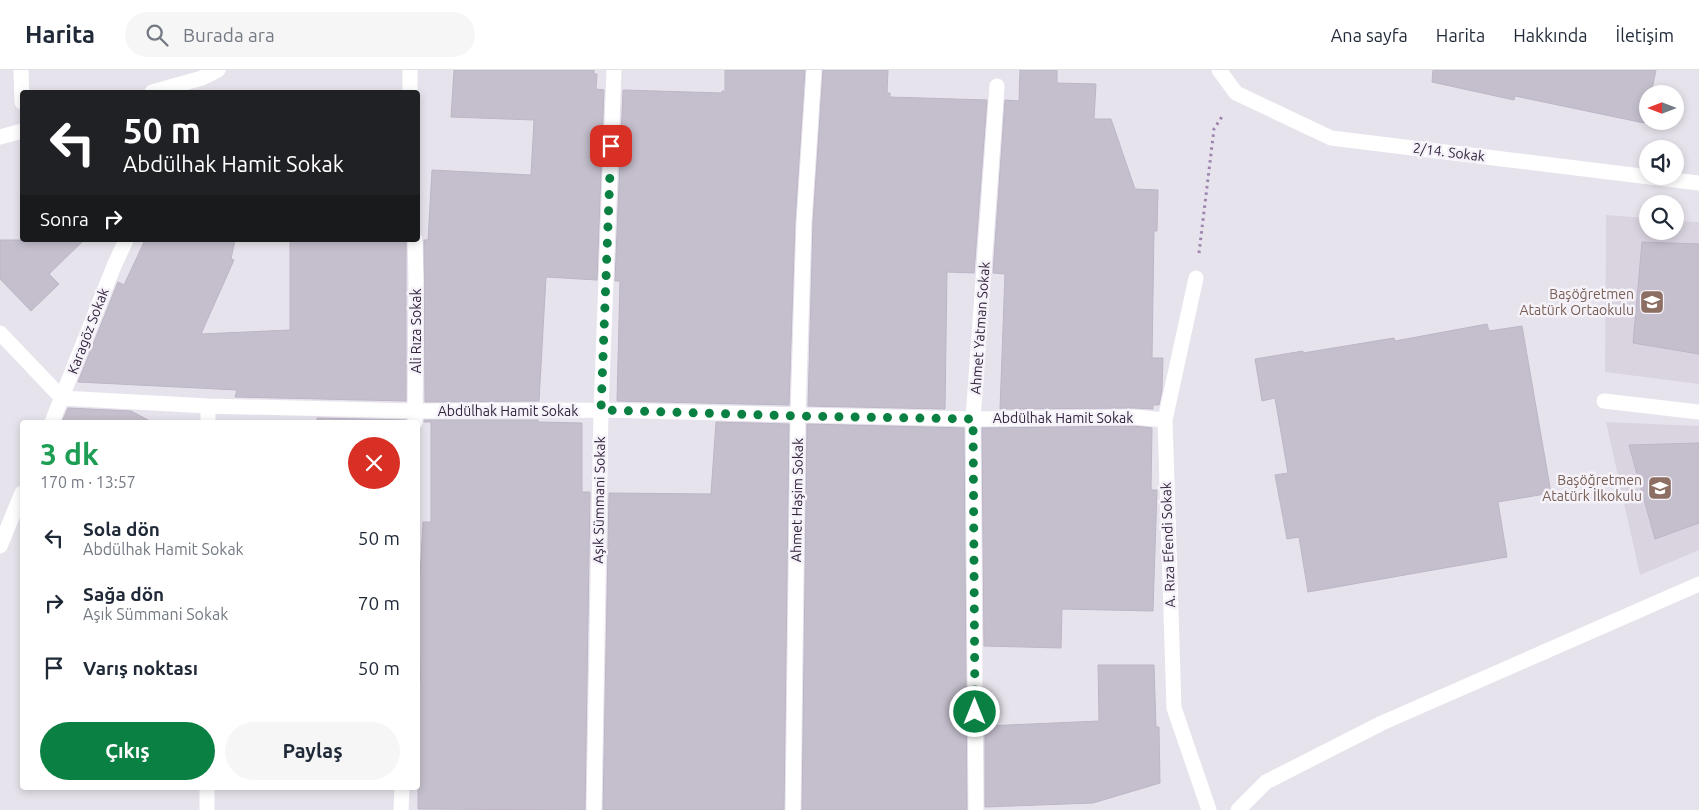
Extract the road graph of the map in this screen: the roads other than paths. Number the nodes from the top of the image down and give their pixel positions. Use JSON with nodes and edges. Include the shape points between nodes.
{"nodes":[{"id":1,"x":22,"y":70,"type":"edge"},
{"id":2,"x":218,"y":70,"type":"edge"},
{"id":3,"x":410,"y":70,"type":"edge"},
{"id":4,"x":614,"y":70,"type":"edge"},
{"id":5,"x":814,"y":70,"type":"edge"},
{"id":6,"x":1219,"y":70,"type":"edge"},
{"id":7,"x":202,"y":78,"type":"junction"},
{"id":8,"x":997,"y":86,"type":"dead end"},
{"id":9,"x":22,"y":90,"type":"edge"},
{"id":10,"x":159,"y":90,"type":"edge"},
{"id":11,"x":196,"y":90,"type":"edge"},
{"id":12,"x":410,"y":90,"type":"edge"},
{"id":13,"x":20,"y":132,"type":"edge"},
{"id":14,"x":0,"y":137,"type":"edge"},
{"id":15,"x":1699,"y":183,"type":"edge"},
{"id":16,"x":125,"y":242,"type":"edge"},
{"id":17,"x":415,"y":242,"type":"edge"},
{"id":18,"x":1196,"y":278,"type":"road end"},
{"id":19,"x":0,"y":333,"type":"edge"},
{"id":20,"x":62,"y":398,"type":"junction"},
{"id":21,"x":1604,"y":402,"type":"dead end"},
{"id":22,"x":208,"y":406,"type":"junction"},
{"id":23,"x":601,"y":410,"type":"junction"},
{"id":24,"x":1699,"y":412,"type":"edge"},
{"id":25,"x":798,"y":416,"type":"junction"},
{"id":26,"x":415,"y":417,"type":"edge"},
{"id":27,"x":973,"y":419,"type":"junction"},
{"id":28,"x":53,"y":420,"type":"edge"},
{"id":29,"x":208,"y":420,"type":"edge"},
{"id":30,"x":1165,"y":420,"type":"junction"},
{"id":31,"x":20,"y":498,"type":"edge"},
{"id":32,"x":0,"y":546,"type":"edge"},
{"id":33,"x":1699,"y":584,"type":"edge"},
{"id":34,"x":207,"y":790,"type":"edge"},
{"id":35,"x":402,"y":790,"type":"edge"},
{"id":36,"x":207,"y":810,"type":"edge"},
{"id":37,"x":401,"y":810,"type":"edge"},
{"id":38,"x":594,"y":810,"type":"edge"},
{"id":39,"x":793,"y":810,"type":"edge"},
{"id":40,"x":976,"y":810,"type":"edge"},
{"id":41,"x":1210,"y":810,"type":"edge"},
{"id":42,"x":1238,"y":810,"type":"edge"}],
"edges":[{"from":1,"to":9,"type":"street"},
{"from":2,"to":7,"type":"street"},
{"from":3,"to":12,"type":"street"},
{"from":4,"to":23,"type":"street","name":"Aşık Sümmani Sokak"},
{"from":5,"to":25,"type":"street","name":"Ahmet Haşim Sokak","via":[[804,222]]},
{"from":6,"to":15,"type":"street","name":"2/14. Sokak","via":[[1236,93],[1332,138]]},
{"from":7,"to":10,"type":"street"},
{"from":7,"to":11,"type":"street"},
{"from":8,"to":27,"type":"street","name":"Ahmet Yatman Sokak"},
{"from":13,"to":14,"type":"street"},
{"from":16,"to":20,"type":"street","name":"Karagöz Sokak"},
{"from":17,"to":26,"type":"street","name":"Ali Rıza Sokak"},
{"from":18,"to":30,"type":"street","name":"A. Rıza Efendi Sokak"},
{"from":19,"to":20,"type":"street"},
{"from":20,"to":22,"type":"street","name":"Abdülhak Hamit Sokak"},
{"from":20,"to":28,"type":"street","name":"Karagöz Sokak"},
{"from":21,"to":24,"type":"street"},
{"from":22,"to":26,"type":"street","name":"Abdülhak Hamit Sokak"},
{"from":22,"to":29,"type":"street"},
{"from":23,"to":25,"type":"street","name":"Abdülhak Hamit Sokak"},
{"from":23,"to":26,"type":"street","name":"Abdülhak Hamit Sokak"},
{"from":23,"to":38,"type":"street","name":"Aşık Sümmani Sokak"},
{"from":25,"to":27,"type":"street","name":"Abdülhak Hamit Sokak"},
{"from":25,"to":39,"type":"street","name":"Ahmet Haşim Sokak"},
{"from":27,"to":30,"type":"street","name":"Abdülhak Hamit Sokak","via":[[1134,417]]},
{"from":27,"to":40,"type":"street","name":"Ahmet Yatman Sokak"},
{"from":30,"to":41,"type":"street","name":"A. Rıza Efendi Sokak","via":[[1174,708]]},
{"from":31,"to":32,"type":"street"},
{"from":33,"to":42,"type":"street","via":[[1382,723],[1266,782]]},
{"from":34,"to":36,"type":"street"},
{"from":35,"to":37,"type":"street"}]}
